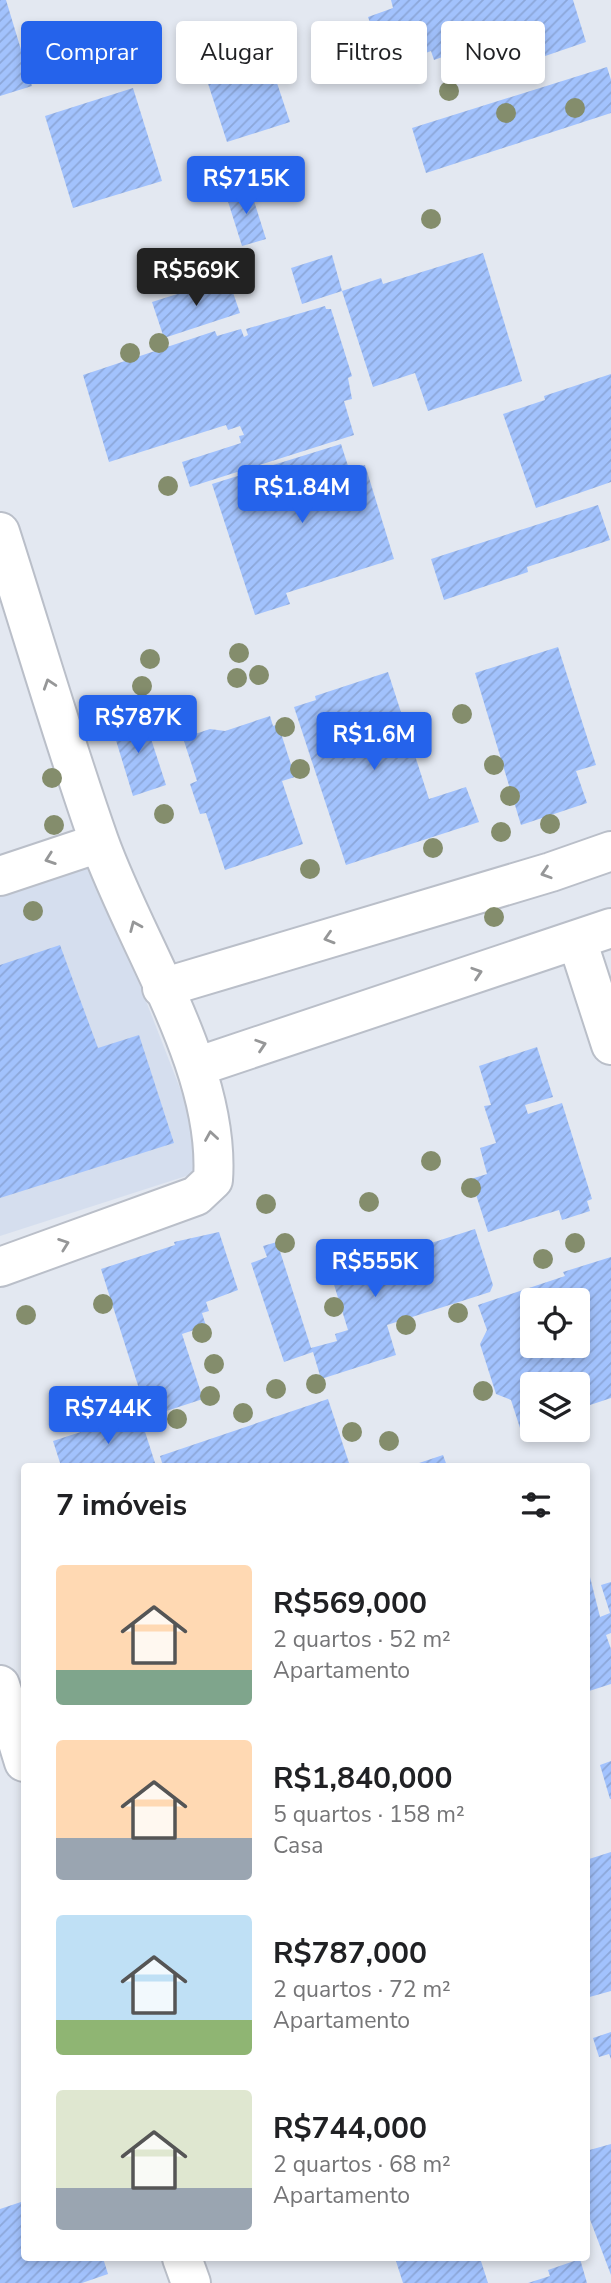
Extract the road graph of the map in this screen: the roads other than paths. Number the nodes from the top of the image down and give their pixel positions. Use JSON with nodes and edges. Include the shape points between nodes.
{"nodes":[{"id":1,"x":0,"y":532,"type":"edge"},
{"id":2,"x":99,"y":843,"type":"junction"},
{"id":3,"x":611,"y":851,"type":"edge"},
{"id":4,"x":0,"y":876,"type":"edge"},
{"id":5,"x":594,"y":934,"type":"edge"},
{"id":6,"x":162,"y":988,"type":"junction"},
{"id":7,"x":611,"y":1045,"type":"edge"},
{"id":8,"x":196,"y":1067,"type":"junction"},
{"id":9,"x":0,"y":1267,"type":"edge"},
{"id":10,"x":0,"y":1685,"type":"edge"},
{"id":11,"x":21,"y":1752,"type":"edge"},
{"id":12,"x":183,"y":2261,"type":"edge"},
{"id":13,"x":191,"y":2283,"type":"edge"}],
"edges":[{"from":2,"to":1,"type":"street","one_way":true},
{"from":2,"to":4,"type":"street","one_way":true},
{"from":6,"to":2,"type":"street","one_way":true},
{"from":3,"to":6,"type":"street","one_way":true},
{"from":5,"to":7,"type":"street"},
{"from":8,"to":5,"type":"street","one_way":true},
{"from":6,"to":8,"type":"street"},
{"from":9,"to":8,"type":"street","one_way":true,"via":[[196,1196],[213,1180],[215,1159]]},
{"from":10,"to":11,"type":"street"},
{"from":12,"to":13,"type":"street"}]}
